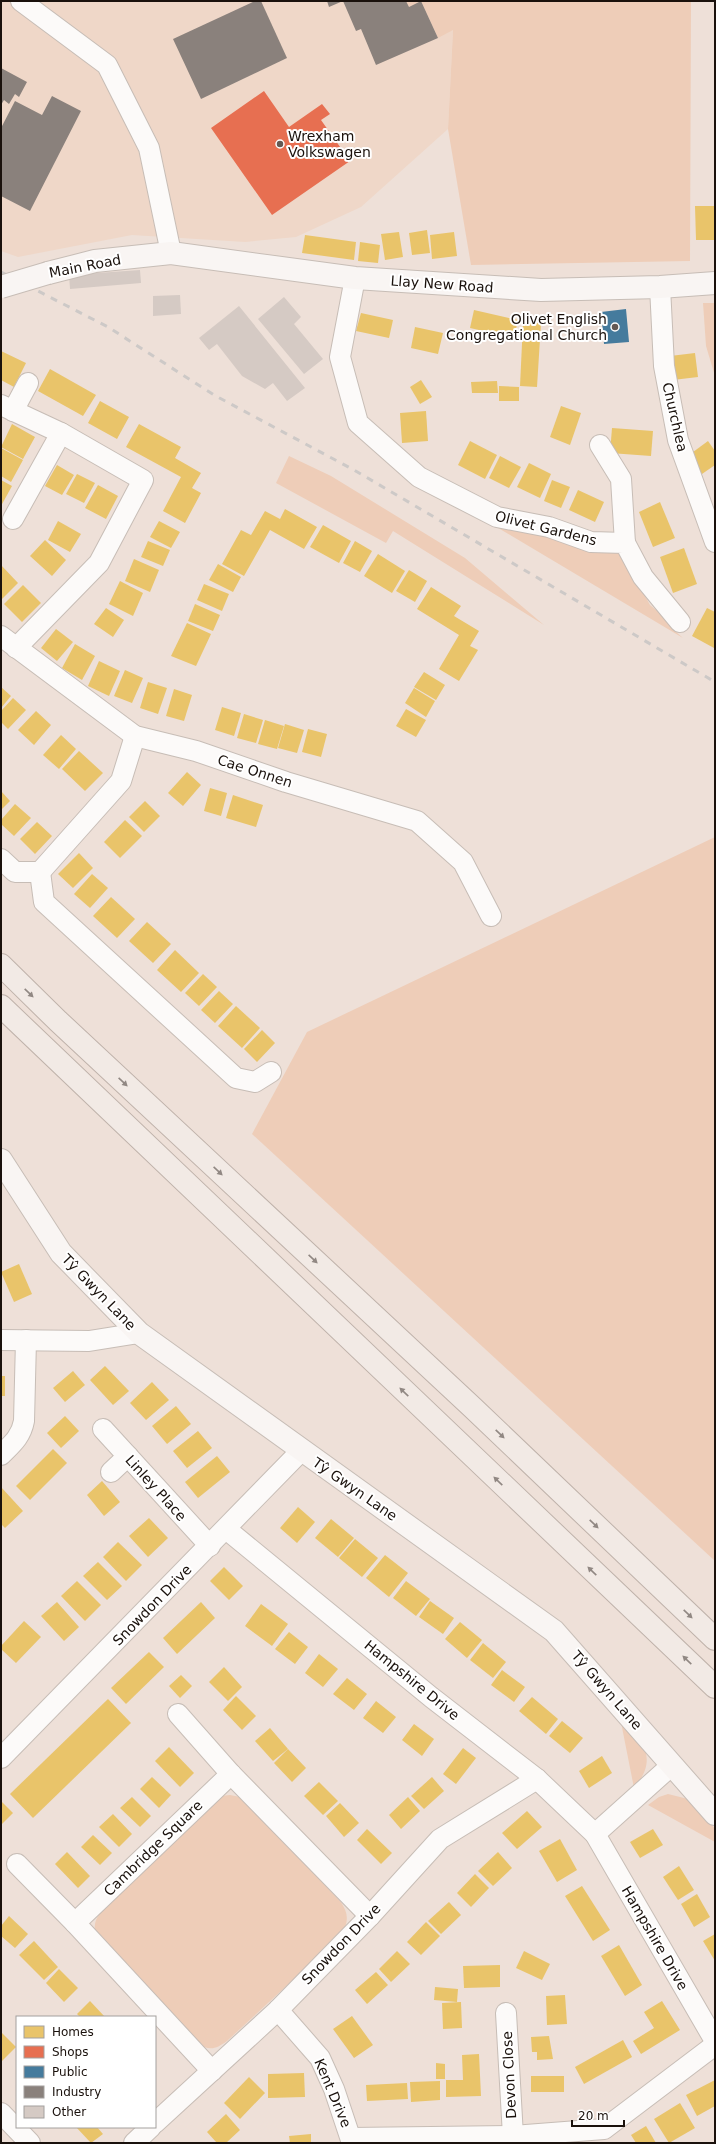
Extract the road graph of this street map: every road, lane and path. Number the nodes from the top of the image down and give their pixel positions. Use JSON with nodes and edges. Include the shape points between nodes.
{"nodes":[{"id":1,"x":21,"y":1,"type":"edge"},
{"id":2,"x":171,"y":253,"type":"junction"},
{"id":3,"x":355,"y":278,"type":"junction"},
{"id":4,"x":715,"y":283,"type":"edge"},
{"id":5,"x":1,"y":287,"type":"edge"},
{"id":6,"x":660,"y":287,"type":"junction"},
{"id":7,"x":28,"y":383,"type":"dead end"},
{"id":8,"x":7,"y":408,"type":"edge"},
{"id":9,"x":61,"y":433,"type":"junction"},
{"id":10,"x":600,"y":445,"type":"dead end"},
{"id":11,"x":13,"y":519,"type":"dead end"},
{"id":12,"x":715,"y":542,"type":"edge"},
{"id":13,"x":625,"y":543,"type":"junction"},
{"id":14,"x":680,"y":622,"type":"dead end"},
{"id":15,"x":9,"y":642,"type":"edge"},
{"id":16,"x":135,"y":736,"type":"junction"},
{"id":17,"x":1,"y":859,"type":"edge"},
{"id":18,"x":40,"y":872,"type":"junction"},
{"id":19,"x":491,"y":916,"type":"dead end"},
{"id":20,"x":1,"y":965,"type":"edge"},
{"id":21,"x":1,"y":1006,"type":"edge"},
{"id":22,"x":270,"y":1072,"type":"dead end"},
{"id":23,"x":1,"y":1160,"type":"edge"},
{"id":24,"x":139,"y":1333,"type":"junction"},
{"id":25,"x":1,"y":1340,"type":"edge"},
{"id":26,"x":26,"y":1340,"type":"junction"},
{"id":27,"x":103,"y":1429,"type":"dead end"},
{"id":28,"x":301,"y":1451,"type":"junction"},
{"id":29,"x":1,"y":1455,"type":"edge"},
{"id":30,"x":128,"y":1456,"type":"junction"},
{"id":31,"x":111,"y":1472,"type":"dead end"},
{"id":32,"x":226,"y":1529,"type":"junction"},
{"id":33,"x":210,"y":1546,"type":"junction"},
{"id":34,"x":715,"y":1639,"type":"edge"},
{"id":35,"x":715,"y":1687,"type":"edge"},
{"id":36,"x":178,"y":1714,"type":"dead end"},
{"id":37,"x":1,"y":1758,"type":"edge"},
{"id":38,"x":672,"y":1765,"type":"junction"},
{"id":39,"x":231,"y":1774,"type":"junction"},
{"id":40,"x":538,"y":1779,"type":"junction"},
{"id":41,"x":715,"y":1814,"type":"edge"},
{"id":42,"x":595,"y":1834,"type":"junction"},
{"id":43,"x":17,"y":1864,"type":"dead end"},
{"id":44,"x":370,"y":1916,"type":"junction"},
{"id":45,"x":75,"y":1923,"type":"junction"},
{"id":46,"x":278,"y":2010,"type":"junction"},
{"id":47,"x":506,"y":2013,"type":"dead end"},
{"id":48,"x":715,"y":2041,"type":"edge"},
{"id":49,"x":715,"y":2045,"type":"edge"},
{"id":50,"x":212,"y":2071,"type":"junction"},
{"id":51,"x":1,"y":2113,"type":"edge"},
{"id":52,"x":156,"y":2122,"type":"edge"},
{"id":53,"x":150,"y":2128,"type":"edge"},
{"id":54,"x":513,"y":2136,"type":"junction"},
{"id":55,"x":351,"y":2140,"type":"edge"},
{"id":56,"x":30,"y":2143,"type":"edge"},
{"id":57,"x":134,"y":2143,"type":"edge"}],
"edges":[{"from":1,"to":2,"type":"street","via":[[107,65],[149,148]]},
{"from":2,"to":3,"type":"street","name":"Llay New Road"},
{"from":2,"to":5,"type":"street","name":"Main Road","bridge":true,"via":[[95,262]]},
{"from":3,"to":6,"type":"street","name":"Llay New Road","via":[[541,290]]},
{"from":3,"to":13,"type":"street","name":"Olivet Gardens","via":[[340,357],[358,423],[419,477],[497,517],[549,527],[591,542]]},
{"from":4,"to":6,"type":"street","name":"Llay New Road"},
{"from":6,"to":12,"type":"street","name":"Churchlea","via":[[664,366],[678,440]]},
{"from":7,"to":8,"type":"street"},
{"from":8,"to":9,"type":"street"},
{"from":9,"to":11,"type":"street"},
{"from":9,"to":15,"type":"street","via":[[143,480],[99,563]]},
{"from":10,"to":13,"type":"street","via":[[621,479]]},
{"from":13,"to":14,"type":"street","via":[[643,577]]},
{"from":15,"to":16,"type":"street","name":"Cae Onnen"},
{"from":16,"to":18,"type":"street","via":[[121,781]]},
{"from":16,"to":19,"type":"street","name":"Cae Onnen","via":[[196,751],[286,782],[417,820],[463,862]]},
{"from":17,"to":18,"type":"street","via":[[15,872]]},
{"from":18,"to":22,"type":"street","via":[[44,902],[236,1078],[255,1082]]},
{"from":20,"to":34,"type":"highway","one_way":true,"via":[[58,1022],[466,1402]]},
{"from":35,"to":21,"type":"highway","one_way":true},
{"from":23,"to":24,"type":"street","name":"Tŷ Gwyn Lane","via":[[61,1253]]},
{"from":24,"to":26,"type":"street","via":[[89,1341]]},
{"from":24,"to":28,"type":"street","name":"Tŷ Gwyn Lane"},
{"from":25,"to":26,"type":"street"},
{"from":26,"to":29,"type":"street","via":[[24,1421],[16,1441]]},
{"from":27,"to":30,"type":"street","name":"Linley Place"},
{"from":28,"to":32,"type":"street","name":"Snowdon Drive"},
{"from":28,"to":38,"type":"street","name":"Tŷ Gwyn Lane","via":[[554,1631]]},
{"from":30,"to":31,"type":"street"},
{"from":30,"to":33,"type":"street","name":"Linley Place"},
{"from":32,"to":33,"type":"street","name":"Snowdon Drive"},
{"from":32,"to":40,"type":"street","name":"Hampshire Drive","via":[[431,1696]]},
{"from":33,"to":37,"type":"street","name":"Snowdon Drive"},
{"from":36,"to":39,"type":"street"},
{"from":38,"to":41,"type":"street","name":"Tŷ Gwyn Lane"},
{"from":38,"to":42,"type":"street"},
{"from":39,"to":44,"type":"street"},
{"from":39,"to":45,"type":"street","name":"Cambridge Square"},
{"from":40,"to":42,"type":"street","name":"Hampshire Drive"},
{"from":40,"to":44,"type":"street","name":"Snowdon Drive","via":[[440,1839]]},
{"from":42,"to":48,"type":"street","name":"Hampshire Drive"},
{"from":43,"to":45,"type":"street"},
{"from":44,"to":46,"type":"street","name":"Snowdon Drive"},
{"from":45,"to":50,"type":"street"},
{"from":46,"to":50,"type":"street","name":"Snowdon Drive"},
{"from":46,"to":55,"type":"street","name":"Kent Drive","via":[[320,2058],[334,2089]]},
{"from":47,"to":54,"type":"street","name":"Devon Close"},
{"from":49,"to":54,"type":"street","via":[[604,2129]]},
{"from":50,"to":52,"type":"street","name":"Snowdon Drive"},
{"from":51,"to":56,"type":"street"},
{"from":53,"to":57,"type":"street"},
{"from":54,"to":55,"type":"street"}]}
